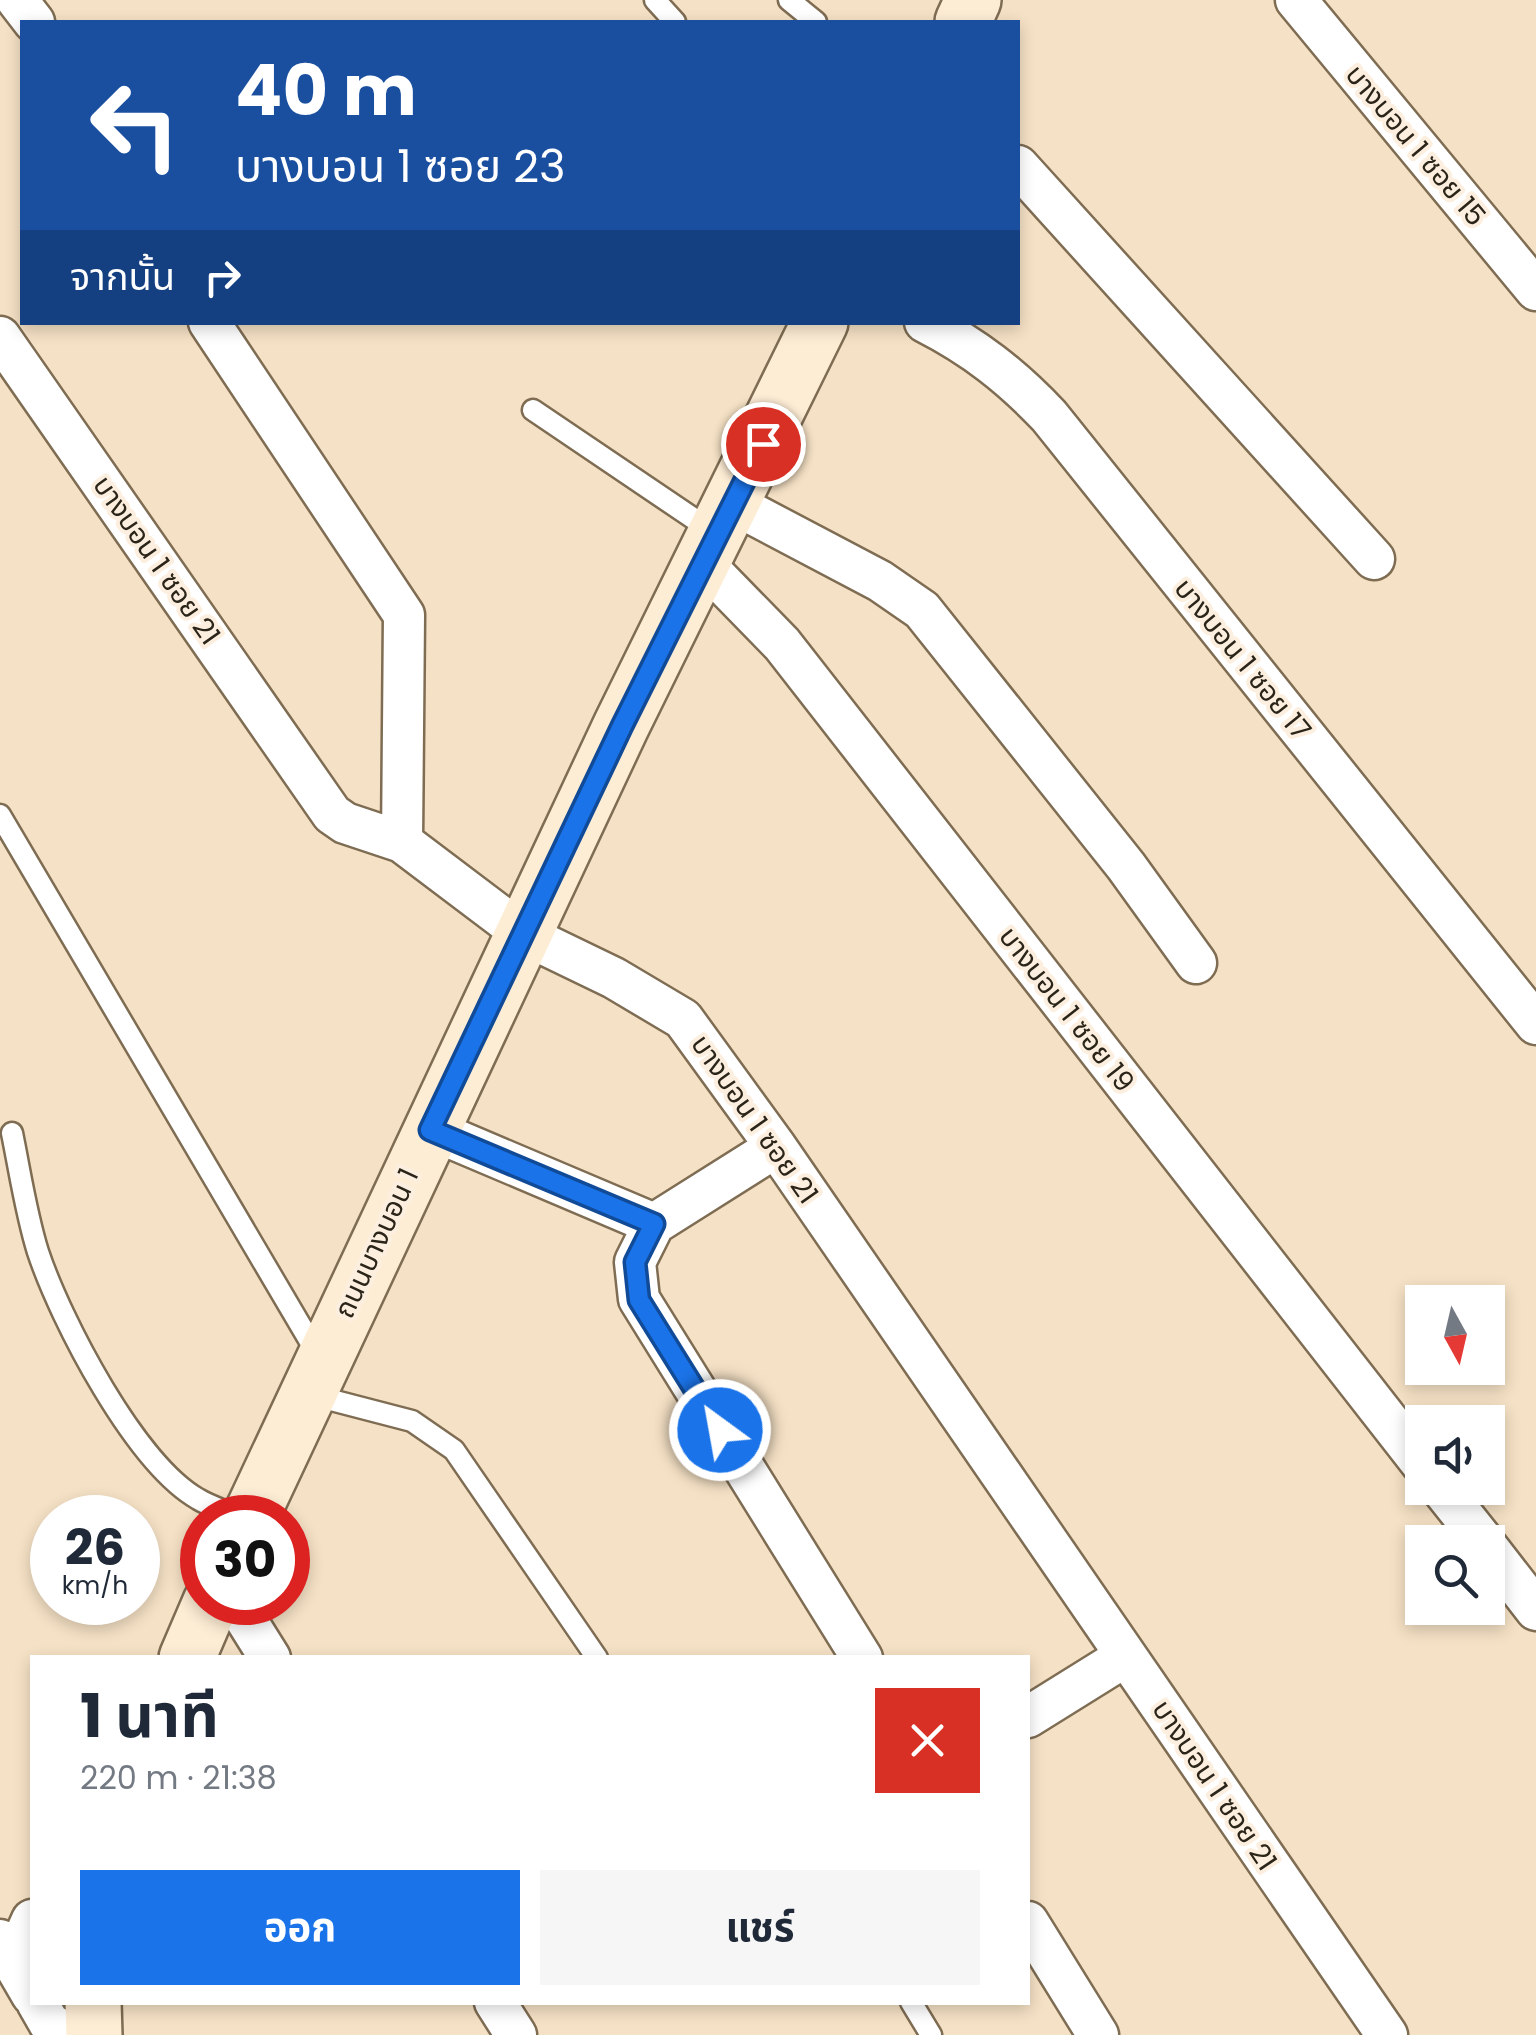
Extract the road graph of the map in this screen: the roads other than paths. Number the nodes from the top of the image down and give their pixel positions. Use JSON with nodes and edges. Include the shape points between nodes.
{"nodes":[{"id":1,"x":17,"y":0,"type":"edge"},
{"id":2,"x":655,"y":0,"type":"edge"},
{"id":3,"x":788,"y":0,"type":"edge"},
{"id":4,"x":1296,"y":0,"type":"edge"},
{"id":5,"x":32,"y":20,"type":"edge"},
{"id":6,"x":672,"y":20,"type":"edge"},
{"id":7,"x":813,"y":20,"type":"edge"},
{"id":8,"x":1020,"y":168,"type":"edge"},
{"id":9,"x":1536,"y":290,"type":"edge"},
{"id":10,"x":211,"y":325,"type":"edge"},
{"id":11,"x":819,"y":325,"type":"edge"},
{"id":12,"x":931,"y":325,"type":"edge"},
{"id":13,"x":0,"y":338,"type":"edge"},
{"id":14,"x":533,"y":410,"type":"dead end"},
{"id":15,"x":718,"y":534,"type":"junction"},
{"id":16,"x":1374,"y":559,"type":"dead end"},
{"id":17,"x":0,"y":815,"type":"edge"},
{"id":18,"x":402,"y":842,"type":"junction"},
{"id":19,"x":525,"y":935,"type":"junction"},
{"id":20,"x":1196,"y":963,"type":"dead end"},
{"id":21,"x":1536,"y":1024,"type":"edge"},
{"id":22,"x":430,"y":1130,"type":"junction"},
{"id":23,"x":12,"y":1133,"type":"dead end"},
{"id":24,"x":776,"y":1147,"type":"junction"},
{"id":25,"x":654,"y":1224,"type":"junction"},
{"id":26,"x":313,"y":1377,"type":"junction"},
{"id":27,"x":1405,"y":1442,"type":"edge"},
{"id":28,"x":193,"y":1495,"type":"edge"},
{"id":29,"x":260,"y":1495,"type":"edge"},
{"id":30,"x":1454,"y":1505,"type":"edge"},
{"id":31,"x":1470,"y":1525,"type":"edge"},
{"id":32,"x":1505,"y":1570,"type":"edge"},
{"id":33,"x":1536,"y":1610,"type":"edge"},
{"id":34,"x":201,"y":1625,"type":"edge"},
{"id":35,"x":249,"y":1625,"type":"edge"},
{"id":36,"x":188,"y":1655,"type":"edge"},
{"id":37,"x":268,"y":1655,"type":"edge"},
{"id":38,"x":595,"y":1655,"type":"edge"},
{"id":39,"x":860,"y":1655,"type":"edge"},
{"id":40,"x":1126,"y":1656,"type":"junction"},
{"id":41,"x":1030,"y":1716,"type":"edge"},
{"id":42,"x":30,"y":1925,"type":"edge"},
{"id":43,"x":1030,"y":1925,"type":"edge"},
{"id":44,"x":15,"y":1966,"type":"edge"},
{"id":45,"x":39,"y":2005,"type":"edge"},
{"id":46,"x":93,"y":2005,"type":"edge"},
{"id":47,"x":913,"y":2005,"type":"edge"},
{"id":48,"x":69,"y":2035,"type":"edge"},
{"id":49,"x":94,"y":2035,"type":"edge"},
{"id":50,"x":932,"y":2035,"type":"edge"},
{"id":51,"x":1098,"y":2035,"type":"edge"},
{"id":52,"x":1386,"y":2035,"type":"edge"}],
"edges":[{"from":1,"to":5,"type":"street"},
{"from":2,"to":6,"type":"lane"},
{"from":3,"to":7,"type":"lane"},
{"from":4,"to":9,"type":"street","name":"บางบอน 1 ซอย 15"},
{"from":8,"to":16,"type":"street"},
{"from":10,"to":18,"type":"street","via":[[404,615]]},
{"from":11,"to":15,"type":"main road","name":"ถนนบางบอน 1"},
{"from":12,"to":21,"type":"street","name":"บางบอน 1 ซอย 17","via":[[969,344],[1049,416]]},
{"from":13,"to":18,"type":"street","name":"บางบอน 1 ซอย 21","via":[[332,814]]},
{"from":14,"to":15,"type":"lane"},
{"from":15,"to":19,"type":"main road","name":"ถนนบางบอน 1"},
{"from":15,"to":20,"type":"street","via":[[880,581],[922,610]]},
{"from":15,"to":27,"type":"street","name":"บางบอน 1 ซอย 19","via":[[782,644]]},
{"from":17,"to":26,"type":"lane"},
{"from":18,"to":19,"type":"street","name":"บางบอน 1 ซอย 21"},
{"from":19,"to":22,"type":"main road","name":"ถนนบางบอน 1"},
{"from":19,"to":24,"type":"street","name":"บางบอน 1 ซอย 21","via":[[683,1019]]},
{"from":22,"to":25,"type":"street"},
{"from":22,"to":26,"type":"main road","name":"ถนนบางบอน 1"},
{"from":23,"to":28,"type":"lane","via":[[37,1248],[58,1305],[151,1458]]},
{"from":24,"to":25,"type":"street"},
{"from":24,"to":40,"type":"street","name":"บางบอน 1 ซอย 21"},
{"from":25,"to":39,"type":"street","via":[[635,1262],[639,1300]]},
{"from":26,"to":29,"type":"main road","name":"ถนนบางบอน 1"},
{"from":26,"to":38,"type":"lane","via":[[412,1421],[454,1450]]},
{"from":30,"to":31,"type":"street"},
{"from":32,"to":33,"type":"street"},
{"from":34,"to":36,"type":"main road"},
{"from":35,"to":37,"type":"street"},
{"from":40,"to":41,"type":"street"},
{"from":40,"to":52,"type":"street","name":"บางบอน 1 ซอย 21"},
{"from":42,"to":44,"type":"street"},
{"from":43,"to":51,"type":"street"},
{"from":45,"to":48,"type":"street","via":[[49,2023]]},
{"from":46,"to":49,"type":"main road"},
{"from":47,"to":50,"type":"lane"}]}
